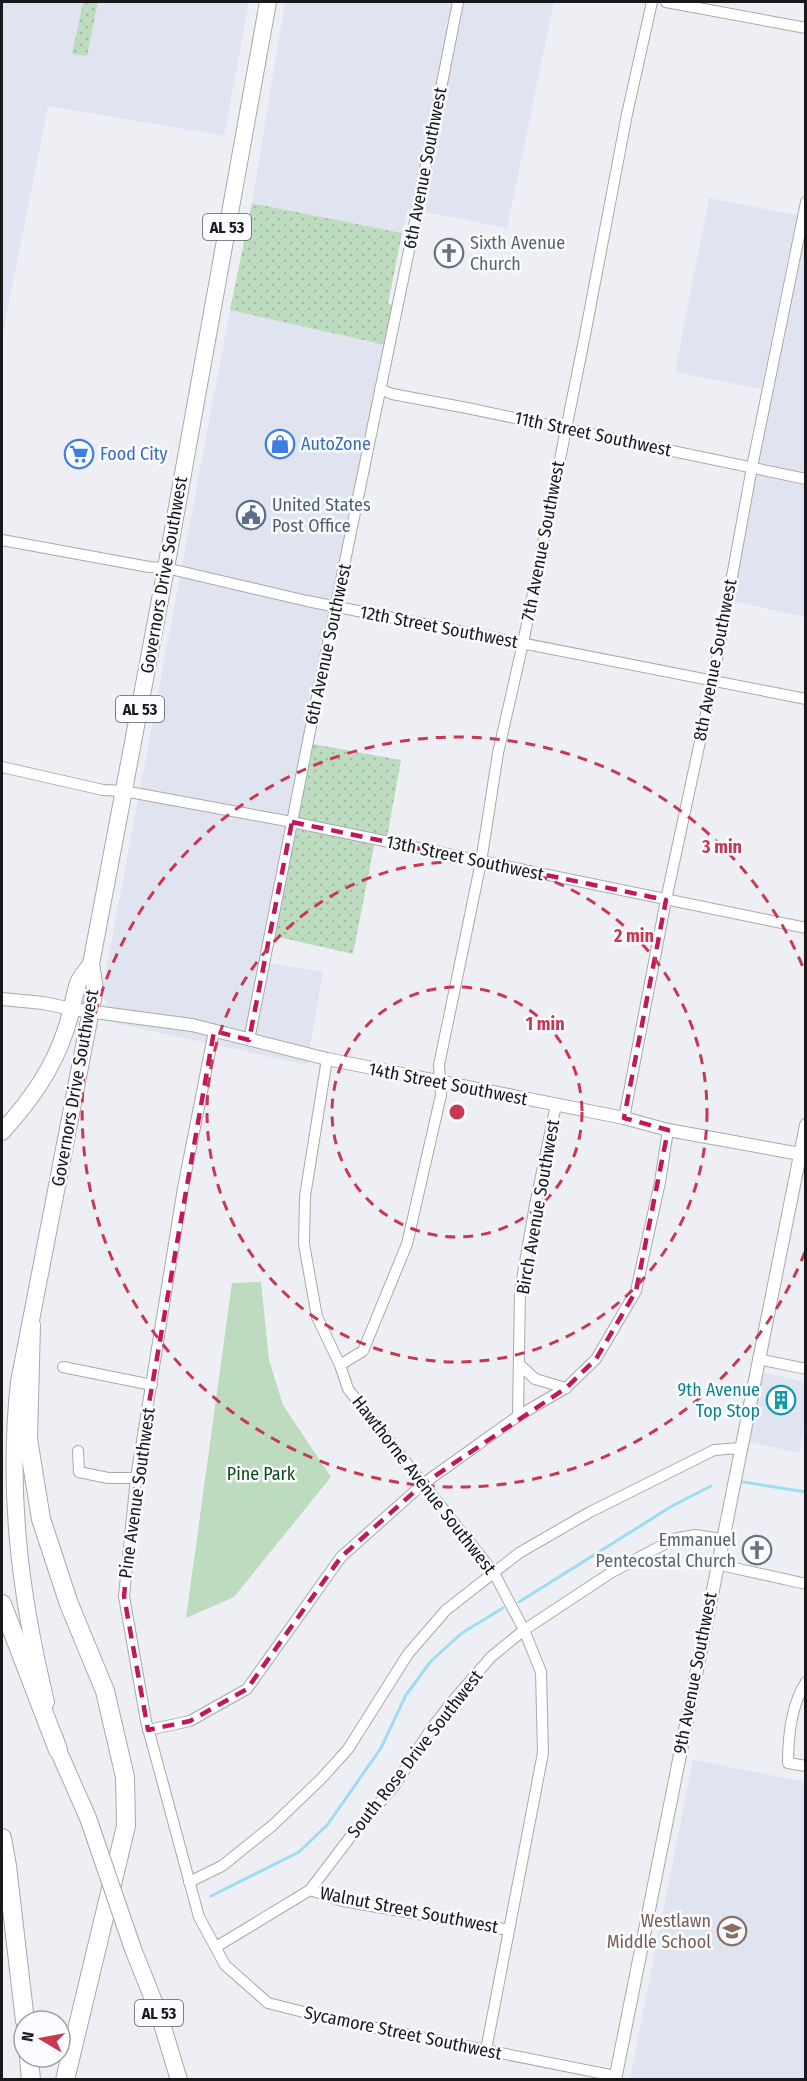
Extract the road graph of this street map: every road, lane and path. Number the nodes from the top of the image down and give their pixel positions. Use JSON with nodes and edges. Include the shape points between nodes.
{"nodes":[{"id":1,"x":268,"y":2,"type":"edge"},
{"id":2,"x":458,"y":2,"type":"edge"},
{"id":3,"x":652,"y":2,"type":"edge"},
{"id":4,"x":666,"y":2,"type":"edge"},
{"id":5,"x":806,"y":28,"type":"edge"},
{"id":6,"x":806,"y":202,"type":"edge"},
{"id":7,"x":380,"y":389,"type":"junction"},
{"id":8,"x":566,"y":429,"type":"junction"},
{"id":9,"x":752,"y":467,"type":"junction"},
{"id":10,"x":806,"y":479,"type":"edge"},
{"id":11,"x":2,"y":540,"type":"edge"},
{"id":12,"x":166,"y":568,"type":"junction"},
{"id":13,"x":336,"y":606,"type":"junction"},
{"id":14,"x":523,"y":644,"type":"junction"},
{"id":15,"x":712,"y":681,"type":"junction"},
{"id":16,"x":806,"y":699,"type":"edge"},
{"id":17,"x":2,"y":767,"type":"edge"},
{"id":18,"x":124,"y":791,"type":"junction"},
{"id":19,"x":292,"y":822,"type":"junction"},
{"id":20,"x":481,"y":861,"type":"junction"},
{"id":21,"x":666,"y":900,"type":"junction"},
{"id":22,"x":806,"y":928,"type":"edge"},
{"id":23,"x":91,"y":964,"type":"junction"},
{"id":24,"x":2,"y":999,"type":"edge"},
{"id":25,"x":72,"y":1009,"type":"junction"},
{"id":26,"x":91,"y":1010,"type":"junction"},
{"id":27,"x":214,"y":1031,"type":"junction"},
{"id":28,"x":249,"y":1040,"type":"junction"},
{"id":29,"x":327,"y":1059,"type":"junction"},
{"id":30,"x":440,"y":1081,"type":"junction"},
{"id":31,"x":556,"y":1105,"type":"junction"},
{"id":32,"x":624,"y":1118,"type":"junction"},
{"id":33,"x":806,"y":1125,"type":"edge"},
{"id":34,"x":668,"y":1130,"type":"junction"},
{"id":35,"x":2,"y":1132,"type":"edge"},
{"id":36,"x":803,"y":1155,"type":"edge"},
{"id":37,"x":31,"y":1325,"type":"junction"},
{"id":38,"x":758,"y":1359,"type":"junction"},
{"id":39,"x":519,"y":1364,"type":"junction"},
{"id":40,"x":340,"y":1365,"type":"junction"},
{"id":41,"x":63,"y":1367,"type":"dead end"},
{"id":42,"x":806,"y":1369,"type":"edge"},
{"id":43,"x":152,"y":1385,"type":"junction"},
{"id":44,"x":566,"y":1388,"type":"junction"},
{"id":45,"x":518,"y":1416,"type":"junction"},
{"id":46,"x":740,"y":1448,"type":"junction"},
{"id":47,"x":78,"y":1451,"type":"dead end"},
{"id":48,"x":136,"y":1478,"type":"junction"},
{"id":49,"x":423,"y":1484,"type":"junction"},
{"id":50,"x":722,"y":1539,"type":"junction"},
{"id":51,"x":716,"y":1564,"type":"junction"},
{"id":52,"x":494,"y":1573,"type":"junction"},
{"id":53,"x":806,"y":1584,"type":"edge"},
{"id":54,"x":2,"y":1604,"type":"edge"},
{"id":55,"x":524,"y":1630,"type":"junction"},
{"id":56,"x":806,"y":1682,"type":"edge"},
{"id":57,"x":148,"y":1730,"type":"junction"},
{"id":58,"x":58,"y":1750,"type":"junction"},
{"id":59,"x":806,"y":1766,"type":"edge"},
{"id":60,"x":2,"y":1838,"type":"edge"},
{"id":61,"x":189,"y":1882,"type":"junction"},
{"id":62,"x":310,"y":1890,"type":"junction"},
{"id":63,"x":509,"y":1930,"type":"junction"},
{"id":64,"x":216,"y":1947,"type":"junction"},
{"id":65,"x":24,"y":2009,"type":"edge"},
{"id":66,"x":486,"y":2050,"type":"junction"},
{"id":67,"x":179,"y":2076,"type":"edge"},
{"id":68,"x":615,"y":2078,"type":"edge"},
{"id":69,"x":65,"y":2079,"type":"edge"}],
"edges":[{"from":1,"to":12,"type":"main road","name":"Governors Drive Southwest","number":"AL 53"},
{"from":2,"to":7,"type":"street","name":"6th Avenue Southwest"},
{"from":3,"to":8,"type":"street","name":"7th Avenue Southwest"},
{"from":4,"to":5,"type":"street"},
{"from":6,"to":9,"type":"street","name":"8th Avenue Southwest"},
{"from":7,"to":8,"type":"street","name":"11th Street Southwest"},
{"from":7,"to":13,"type":"street","name":"6th Avenue Southwest"},
{"from":8,"to":9,"type":"street","name":"11th Street Southwest"},
{"from":8,"to":14,"type":"street","name":"7th Avenue Southwest"},
{"from":9,"to":10,"type":"street","name":"11th Street Southwest"},
{"from":9,"to":15,"type":"street","name":"8th Avenue Southwest"},
{"from":11,"to":12,"type":"street","name":"12th Street Southwest"},
{"from":12,"to":13,"type":"street","name":"12th Street Southwest"},
{"from":12,"to":18,"type":"main road","name":"Governors Drive Southwest","number":"AL 53"},
{"from":13,"to":14,"type":"street","name":"12th Street Southwest"},
{"from":13,"to":19,"type":"street","name":"6th Avenue Southwest"},
{"from":14,"to":15,"type":"street","name":"12th Street Southwest"},
{"from":14,"to":20,"type":"street","name":"7th Avenue Southwest","via":[[498,753]]},
{"from":15,"to":16,"type":"street","name":"12th Street Southwest"},
{"from":15,"to":21,"type":"street","name":"8th Avenue Southwest"},
{"from":17,"to":18,"type":"street","name":"13th Street Southwest","via":[[103,790]]},
{"from":18,"to":19,"type":"street","name":"13th Street Southwest"},
{"from":18,"to":23,"type":"main road","name":"Governors Drive Southwest","number":"AL 53"},
{"from":19,"to":20,"type":"street","name":"13th Street Southwest"},
{"from":19,"to":28,"type":"street","name":"6th Avenue Southwest"},
{"from":20,"to":21,"type":"street","name":"13th Street Southwest"},
{"from":20,"to":30,"type":"street","name":"7th Avenue Southwest","via":[[439,1065]]},
{"from":21,"to":22,"type":"street","name":"13th Street Southwest"},
{"from":21,"to":32,"type":"street","name":"8th Avenue Southwest"},
{"from":23,"to":25,"type":"main road","number":"AL 53","via":[[79,981]]},
{"from":23,"to":26,"type":"main road","name":"Governors Drive Southwest","number":"AL 53","via":[[95,989]]},
{"from":24,"to":25,"type":"street","name":"14th Street Southwest"},
{"from":25,"to":26,"type":"street","name":"14th Street Southwest"},
{"from":25,"to":35,"type":"main road","number":"AL 53","via":[[43,1081]]},
{"from":26,"to":27,"type":"street","name":"14th Street Southwest"},
{"from":26,"to":37,"type":"main road","name":"Governors Drive Southwest","number":"AL 53"},
{"from":27,"to":28,"type":"street","name":"14th Street Southwest"},
{"from":27,"to":43,"type":"street","name":"Pine Avenue Southwest","via":[[183,1188]]},
{"from":28,"to":29,"type":"street","name":"14th Street Southwest"},
{"from":29,"to":30,"type":"street","name":"14th Street Southwest"},
{"from":29,"to":40,"type":"street","name":"Hawthorne Avenue Southwest","via":[[305,1196],[304,1244],[317,1317]]},
{"from":30,"to":31,"type":"street","name":"14th Street Southwest"},
{"from":30,"to":40,"type":"street","name":"7th Avenue Southwest","via":[[441,1095],[407,1244],[363,1351]]},
{"from":31,"to":32,"type":"street","name":"14th Street Southwest"},
{"from":31,"to":39,"type":"street","name":"Birch Avenue Southwest","via":[[520,1291]]},
{"from":32,"to":34,"type":"street","name":"14th Street Southwest"},
{"from":33,"to":36,"type":"street","name":"9th Avenue Southwest"},
{"from":34,"to":36,"type":"street","name":"14th Street Southwest"},
{"from":34,"to":44,"type":"street","via":[[636,1291],[596,1359]]},
{"from":36,"to":38,"type":"street","name":"9th Avenue Southwest"},
{"from":37,"to":58,"type":"main road","number":"AL 53","via":[[14,1427],[15,1514],[24,1599]]},
{"from":37,"to":69,"type":"highway","via":[[28,1439],[41,1519],[69,1604],[105,1691],[125,1777],[126,1826]]},
{"from":38,"to":42,"type":"street"},
{"from":38,"to":46,"type":"street","name":"9th Avenue Southwest"},
{"from":39,"to":44,"type":"street","via":[[535,1379]]},
{"from":39,"to":45,"type":"street","name":"Birch Avenue Southwest"},
{"from":40,"to":49,"type":"street","name":"Hawthorne Avenue Southwest","via":[[348,1389]]},
{"from":41,"to":43,"type":"street"},
{"from":43,"to":48,"type":"street","name":"Pine Avenue Southwest"},
{"from":44,"to":45,"type":"street"},
{"from":45,"to":49,"type":"street"},
{"from":46,"to":50,"type":"street","name":"9th Avenue Southwest"},
{"from":46,"to":52,"type":"street","via":[[714,1450],[590,1512],[519,1553]]},
{"from":47,"to":48,"type":"street","via":[[79,1472]]},
{"from":48,"to":57,"type":"street","name":"Pine Avenue Southwest","via":[[124,1596]]},
{"from":49,"to":52,"type":"street","name":"Hawthorne Avenue Southwest"},
{"from":49,"to":57,"type":"street","via":[[341,1557],[247,1689],[190,1720]]},
{"from":50,"to":51,"type":"street","name":"9th Avenue Southwest"},
{"from":50,"to":55,"type":"street","name":"South Rose Drive Southwest","via":[[695,1535],[674,1539],[612,1572]]},
{"from":51,"to":53,"type":"street"},
{"from":51,"to":68,"type":"street","name":"9th Avenue Southwest"},
{"from":52,"to":55,"type":"street","name":"Hawthorne Avenue Southwest"},
{"from":52,"to":61,"type":"street","via":[[446,1610],[408,1654],[348,1749],[321,1779],[222,1866]]},
{"from":54,"to":58,"type":"highway"},
{"from":55,"to":62,"type":"street","name":"South Rose Drive Southwest","via":[[491,1657],[452,1702],[395,1785]]},
{"from":55,"to":63,"type":"street","name":"Hawthorne Avenue Southwest","via":[[541,1672],[543,1753]]},
{"from":56,"to":59,"type":"street","via":[[798,1694],[788,1742],[788,1763]]},
{"from":57,"to":61,"type":"street","name":"Pine Avenue Southwest"},
{"from":58,"to":67,"type":"main road","number":"AL 53","bridge":true,"via":[[88,1818]]},
{"from":60,"to":65,"type":"highway"},
{"from":61,"to":64,"type":"street","name":"Pine Avenue Southwest","via":[[199,1917]]},
{"from":62,"to":63,"type":"street","name":"Walnut Street Southwest","via":[[343,1901]]},
{"from":62,"to":64,"type":"street","name":"South Rose Drive Southwest"},
{"from":63,"to":66,"type":"street","name":"Hawthorne Avenue Southwest"},
{"from":64,"to":66,"type":"street","name":"Sycamore Street Southwest","via":[[225,1965],[268,2003]]},
{"from":66,"to":68,"type":"street","name":"Sycamore Street Southwest"}]}
